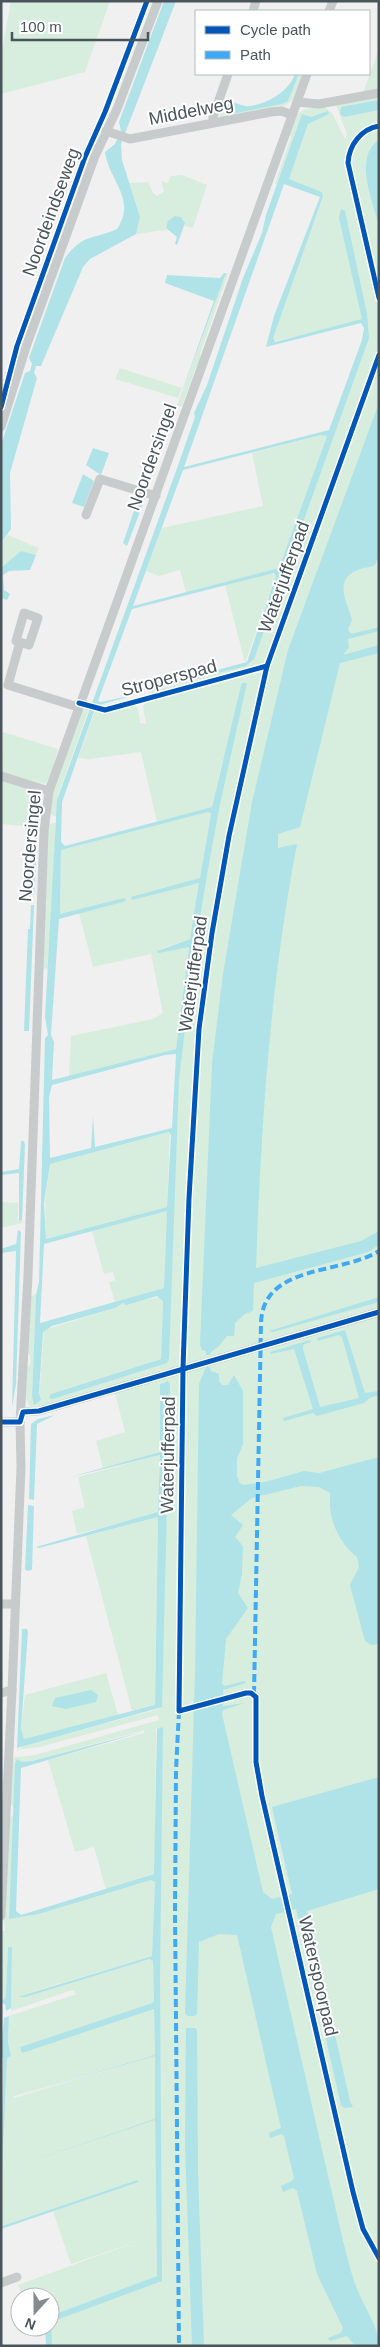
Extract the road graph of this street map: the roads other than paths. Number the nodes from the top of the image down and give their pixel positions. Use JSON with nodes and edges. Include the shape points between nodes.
{"nodes":[{"id":1,"x":158,"y":1,"type":"edge"},
{"id":2,"x":228,"y":75,"type":"edge"},
{"id":3,"x":307,"y":75,"type":"edge"},
{"id":4,"x":379,"y":92,"type":"edge"},
{"id":5,"x":297,"y":102,"type":"junction"},
{"id":6,"x":292,"y":115,"type":"junction"},
{"id":7,"x":213,"y":123,"type":"junction"},
{"id":8,"x":106,"y":132,"type":"junction"},
{"id":9,"x":1,"y":427,"type":"edge"},
{"id":10,"x":156,"y":496,"type":"junction"},
{"id":11,"x":86,"y":516,"type":"dead end"},
{"id":12,"x":20,"y":642,"type":"dead end"},
{"id":13,"x":78,"y":707,"type":"junction"},
{"id":14,"x":1,"y":776,"type":"edge"},
{"id":15,"x":49,"y":791,"type":"junction"},
{"id":16,"x":379,"y":1312,"type":"edge"},
{"id":17,"x":21,"y":1417,"type":"junction"},
{"id":18,"x":1,"y":1422,"type":"edge"},
{"id":19,"x":1,"y":1604,"type":"edge"},
{"id":20,"x":15,"y":1604,"type":"junction"},
{"id":21,"x":12,"y":1690,"type":"junction"},
{"id":22,"x":1,"y":1693,"type":"edge"},
{"id":23,"x":2,"y":1858,"type":"edge"},
{"id":24,"x":1,"y":1916,"type":"edge"},
{"id":25,"x":17,"y":2277,"type":"dead end"},
{"id":26,"x":1,"y":2283,"type":"edge"}],
"edges":[{"from":1,"to":8,"type":"street","name":"Noordeindseweg"},
{"from":2,"to":7,"type":"street"},
{"from":3,"to":5,"type":"street","name":"Noordersingel"},
{"from":4,"to":5,"type":"street","via":[[319,104]]},
{"from":5,"to":6,"type":"street","name":"Noordersingel"},
{"from":6,"to":7,"type":"street","name":"Middelweg","via":[[277,112]]},
{"from":6,"to":10,"type":"street","name":"Noordersingel"},
{"from":7,"to":8,"type":"street","name":"Middelweg","via":[[130,139]]},
{"from":8,"to":9,"type":"street","name":"Noordeindseweg","via":[[27,344]]},
{"from":10,"to":11,"type":"street","via":[[100,479]]},
{"from":10,"to":13,"type":"street","name":"Noordersingel"},
{"from":12,"to":13,"type":"street","via":[[8,685]]},
{"from":13,"to":15,"type":"street","name":"Noordersingel"},
{"from":14,"to":15,"type":"street"},
{"from":15,"to":17,"type":"street","name":"Noordersingel","via":[[44,831]]},
{"from":16,"to":17,"type":"street"},
{"from":17,"to":18,"type":"street"},
{"from":17,"to":20,"type":"street","name":"Noordersingel"},
{"from":19,"to":20,"type":"street"},
{"from":20,"to":21,"type":"street","name":"Noordersingel"},
{"from":21,"to":22,"type":"street"},
{"from":21,"to":23,"type":"street","name":"Noordersingel"},
{"from":23,"to":24,"type":"street","name":"Noordersingel"},
{"from":25,"to":26,"type":"street"}]}
